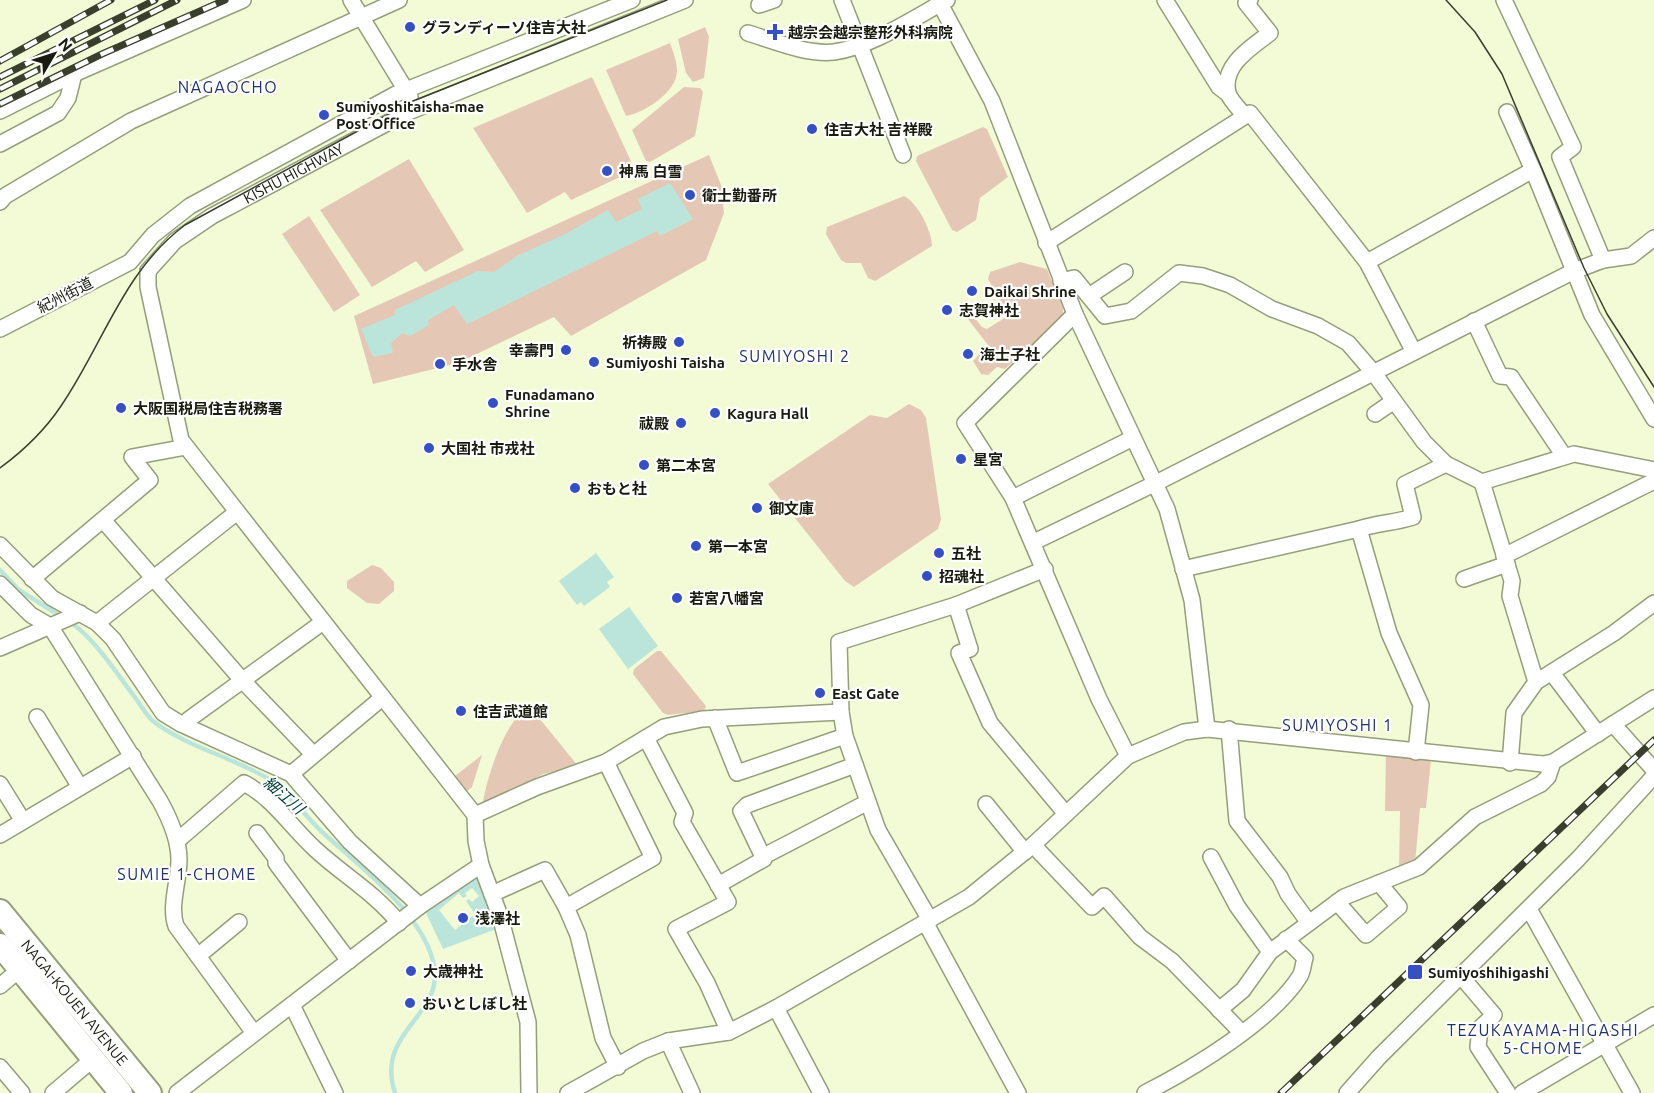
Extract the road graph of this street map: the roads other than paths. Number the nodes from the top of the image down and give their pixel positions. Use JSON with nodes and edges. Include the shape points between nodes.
{"nodes":[{"id":1,"x":243,"y":0,"type":"edge"},
{"id":2,"x":351,"y":0,"type":"edge"},
{"id":3,"x":399,"y":0,"type":"edge"},
{"id":4,"x":632,"y":0,"type":"edge"},
{"id":5,"x":685,"y":0,"type":"edge"},
{"id":6,"x":774,"y":0,"type":"edge"},
{"id":7,"x":842,"y":0,"type":"edge"},
{"id":8,"x":1165,"y":0,"type":"edge"},
{"id":9,"x":1504,"y":0,"type":"edge"},
{"id":10,"x":942,"y":1,"type":"edge"},
{"id":11,"x":1243,"y":2,"type":"edge"},
{"id":12,"x":611,"y":4,"type":"edge"},
{"id":13,"x":759,"y":5,"type":"dead end"},
{"id":14,"x":363,"y":18,"type":"junction"},
{"id":15,"x":748,"y":33,"type":"dead end"},
{"id":16,"x":860,"y":46,"type":"junction"},
{"id":17,"x":74,"y":74,"type":"junction"},
{"id":18,"x":407,"y":89,"type":"junction"},
{"id":19,"x":1228,"y":94,"type":"junction"},
{"id":20,"x":416,"y":108,"type":"junction"},
{"id":21,"x":0,"y":111,"type":"edge"},
{"id":22,"x":1507,"y":112,"type":"dead end"},
{"id":23,"x":1245,"y":116,"type":"junction"},
{"id":24,"x":0,"y":144,"type":"edge"},
{"id":25,"x":903,"y":155,"type":"dead end"},
{"id":26,"x":1533,"y":170,"type":"junction"},
{"id":27,"x":0,"y":202,"type":"edge"},
{"id":28,"x":1654,"y":238,"type":"edge"},
{"id":29,"x":1046,"y":243,"type":"junction"},
{"id":30,"x":1603,"y":260,"type":"junction"},
{"id":31,"x":130,"y":262,"type":"junction"},
{"id":32,"x":1367,"y":262,"type":"junction"},
{"id":33,"x":148,"y":271,"type":"junction"},
{"id":34,"x":1125,"y":272,"type":"dead end"},
{"id":35,"x":1574,"y":272,"type":"junction"},
{"id":36,"x":1061,"y":282,"type":"junction"},
{"id":37,"x":1089,"y":296,"type":"junction"},
{"id":38,"x":1075,"y":314,"type":"junction"},
{"id":39,"x":1474,"y":321,"type":"junction"},
{"id":40,"x":0,"y":329,"type":"edge"},
{"id":41,"x":1414,"y":352,"type":"junction"},
{"id":42,"x":1373,"y":372,"type":"junction"},
{"id":43,"x":1394,"y":401,"type":"junction"},
{"id":44,"x":1375,"y":414,"type":"dead end"},
{"id":45,"x":1654,"y":419,"type":"edge"},
{"id":46,"x":1133,"y":438,"type":"junction"},
{"id":47,"x":186,"y":447,"type":"junction"},
{"id":48,"x":1564,"y":456,"type":"junction"},
{"id":49,"x":1446,"y":465,"type":"junction"},
{"id":50,"x":1654,"y":470,"type":"edge"},
{"id":51,"x":1654,"y":481,"type":"edge"},
{"id":52,"x":1482,"y":482,"type":"junction"},
{"id":53,"x":1156,"y":483,"type":"junction"},
{"id":54,"x":1013,"y":498,"type":"junction"},
{"id":55,"x":237,"y":512,"type":"junction"},
{"id":56,"x":103,"y":520,"type":"junction"},
{"id":57,"x":1359,"y":529,"type":"junction"},
{"id":58,"x":1034,"y":542,"type":"junction"},
{"id":59,"x":0,"y":545,"type":"edge"},
{"id":60,"x":1505,"y":560,"type":"junction"},
{"id":61,"x":1045,"y":569,"type":"junction"},
{"id":62,"x":1183,"y":569,"type":"junction"},
{"id":63,"x":154,"y":578,"type":"junction"},
{"id":64,"x":32,"y":579,"type":"junction"},
{"id":65,"x":1464,"y":579,"type":"dead end"},
{"id":66,"x":0,"y":584,"type":"edge"},
{"id":67,"x":1654,"y":603,"type":"edge"},
{"id":68,"x":956,"y":605,"type":"junction"},
{"id":69,"x":80,"y":613,"type":"junction"},
{"id":70,"x":97,"y":622,"type":"junction"},
{"id":71,"x":322,"y":622,"type":"junction"},
{"id":72,"x":50,"y":626,"type":"junction"},
{"id":73,"x":0,"y":648,"type":"edge"},
{"id":74,"x":1552,"y":673,"type":"junction"},
{"id":75,"x":242,"y":680,"type":"junction"},
{"id":76,"x":1536,"y":682,"type":"junction"},
{"id":77,"x":382,"y":698,"type":"junction"},
{"id":78,"x":1654,"y":698,"type":"edge"},
{"id":79,"x":841,"y":712,"type":"junction"},
{"id":80,"x":37,"y":717,"type":"dead end"},
{"id":81,"x":715,"y":718,"type":"junction"},
{"id":82,"x":188,"y":720,"type":"dead end"},
{"id":83,"x":1613,"y":724,"type":"junction"},
{"id":84,"x":1207,"y":729,"type":"junction"},
{"id":85,"x":1229,"y":729,"type":"junction"},
{"id":86,"x":1598,"y":734,"type":"junction"},
{"id":87,"x":844,"y":736,"type":"junction"},
{"id":88,"x":646,"y":738,"type":"junction"},
{"id":89,"x":1416,"y":752,"type":"junction"},
{"id":90,"x":313,"y":754,"type":"junction"},
{"id":91,"x":133,"y":756,"type":"junction"},
{"id":92,"x":1128,"y":756,"type":"junction"},
{"id":93,"x":606,"y":762,"type":"junction"},
{"id":94,"x":1553,"y":762,"type":"junction"},
{"id":95,"x":1510,"y":763,"type":"junction"},
{"id":96,"x":855,"y":765,"type":"junction"},
{"id":97,"x":1654,"y":770,"type":"edge"},
{"id":98,"x":291,"y":774,"type":"junction"},
{"id":99,"x":1654,"y":776,"type":"edge"},
{"id":100,"x":0,"y":784,"type":"edge"},
{"id":101,"x":80,"y":787,"type":"junction"},
{"id":102,"x":868,"y":802,"type":"junction"},
{"id":103,"x":986,"y":804,"type":"dead end"},
{"id":104,"x":1066,"y":814,"type":"junction"},
{"id":105,"x":475,"y":815,"type":"junction"},
{"id":106,"x":23,"y":821,"type":"junction"},
{"id":107,"x":257,"y":833,"type":"dead end"},
{"id":108,"x":0,"y":836,"type":"edge"},
{"id":109,"x":177,"y":842,"type":"junction"},
{"id":110,"x":1029,"y":849,"type":"junction"},
{"id":111,"x":764,"y":856,"type":"junction"},
{"id":112,"x":1211,"y":857,"type":"dead end"},
{"id":113,"x":481,"y":865,"type":"junction"},
{"id":114,"x":1379,"y":883,"type":"junction"},
{"id":115,"x":718,"y":885,"type":"junction"},
{"id":116,"x":492,"y":894,"type":"junction"},
{"id":117,"x":1337,"y":902,"type":"junction"},
{"id":118,"x":420,"y":906,"type":"junction"},
{"id":119,"x":566,"y":907,"type":"junction"},
{"id":120,"x":1529,"y":909,"type":"junction"},
{"id":121,"x":0,"y":911,"type":"edge"},
{"id":122,"x":927,"y":921,"type":"junction"},
{"id":123,"x":239,"y":922,"type":"dead end"},
{"id":124,"x":400,"y":922,"type":"junction"},
{"id":125,"x":1309,"y":923,"type":"junction"},
{"id":126,"x":1286,"y":939,"type":"junction"},
{"id":127,"x":0,"y":945,"type":"edge"},
{"id":128,"x":1270,"y":952,"type":"junction"},
{"id":129,"x":198,"y":956,"type":"junction"},
{"id":130,"x":349,"y":961,"type":"junction"},
{"id":131,"x":20,"y":969,"type":"junction"},
{"id":132,"x":1460,"y":975,"type":"junction"},
{"id":133,"x":0,"y":986,"type":"edge"},
{"id":134,"x":292,"y":1005,"type":"junction"},
{"id":135,"x":776,"y":1008,"type":"junction"},
{"id":136,"x":1220,"y":1010,"type":"junction"},
{"id":137,"x":1654,"y":1015,"type":"edge"},
{"id":138,"x":729,"y":1032,"type":"junction"},
{"id":139,"x":1241,"y":1032,"type":"junction"},
{"id":140,"x":254,"y":1033,"type":"junction"},
{"id":141,"x":668,"y":1041,"type":"junction"},
{"id":142,"x":1604,"y":1043,"type":"junction"},
{"id":143,"x":93,"y":1059,"type":"junction"},
{"id":144,"x":618,"y":1066,"type":"junction"},
{"id":145,"x":0,"y":1067,"type":"edge"},
{"id":146,"x":577,"y":1091,"type":"edge"},
{"id":147,"x":332,"y":1092,"type":"edge"},
{"id":148,"x":22,"y":1093,"type":"edge"},
{"id":149,"x":53,"y":1093,"type":"edge"},
{"id":150,"x":121,"y":1093,"type":"edge"},
{"id":151,"x":150,"y":1093,"type":"edge"},
{"id":152,"x":177,"y":1093,"type":"edge"},
{"id":153,"x":529,"y":1093,"type":"edge"},
{"id":154,"x":693,"y":1093,"type":"edge"},
{"id":155,"x":821,"y":1093,"type":"edge"},
{"id":156,"x":1018,"y":1093,"type":"edge"},
{"id":157,"x":1145,"y":1093,"type":"edge"},
{"id":158,"x":1347,"y":1093,"type":"edge"},
{"id":159,"x":1508,"y":1093,"type":"edge"},
{"id":160,"x":1522,"y":1093,"type":"edge"},
{"id":161,"x":1632,"y":1093,"type":"edge"}],
"edges":[{"from":1,"to":17,"type":"street"},
{"from":2,"to":14,"type":"street"},
{"from":3,"to":14,"type":"street"},
{"from":4,"to":12,"type":"street","name":"KISHU HIGHWAY"},
{"from":5,"to":20,"type":"street","name":"KISHU HIGHWAY"},
{"from":6,"to":13,"type":"street"},
{"from":7,"to":16,"type":"street"},
{"from":8,"to":19,"type":"street","via":[[1219,87]]},
{"from":9,"to":30,"type":"street","via":[[1573,147],[1560,157]]},
{"from":10,"to":16,"type":"street"},
{"from":10,"to":29,"type":"street","via":[[992,101]]},
{"from":11,"to":19,"type":"street","via":[[1270,33],[1239,58],[1228,76]]},
{"from":12,"to":18,"type":"street","name":"KISHU HIGHWAY"},
{"from":14,"to":18,"type":"street"},
{"from":14,"to":27,"type":"street","via":[[131,121]]},
{"from":15,"to":16,"type":"street","via":[[802,49],[832,52]]},
{"from":16,"to":25,"type":"street"},
{"from":17,"to":21,"type":"street"},
{"from":17,"to":24,"type":"street","via":[[68,98],[58,113]]},
{"from":18,"to":20,"type":"street"},
{"from":18,"to":31,"type":"street","name":"KISHU HIGHWAY","via":[[190,207],[153,236]]},
{"from":19,"to":23,"type":"street"},
{"from":20,"to":33,"type":"street","name":"KISHU HIGHWAY","via":[[204,221],[165,250]]},
{"from":22,"to":26,"type":"street"},
{"from":23,"to":29,"type":"street"},
{"from":23,"to":32,"type":"street","via":[[1250,113]]},
{"from":26,"to":32,"type":"street"},
{"from":26,"to":35,"type":"street"},
{"from":28,"to":30,"type":"street","via":[[1631,256]]},
{"from":29,"to":36,"type":"street"},
{"from":30,"to":35,"type":"street"},
{"from":31,"to":33,"type":"street"},
{"from":31,"to":40,"type":"street","name":"紀州街道"},
{"from":32,"to":41,"type":"street"},
{"from":33,"to":47,"type":"street","via":[[147,287],[173,409]]},
{"from":34,"to":37,"type":"street"},
{"from":35,"to":39,"type":"street"},
{"from":35,"to":45,"type":"street","via":[[1592,315]]},
{"from":36,"to":37,"type":"street","via":[[1074,278]]},
{"from":36,"to":38,"type":"street"},
{"from":37,"to":42,"type":"street","via":[[1105,316],[1131,311],[1179,273],[1210,278],[1348,343]]},
{"from":38,"to":46,"type":"street"},
{"from":38,"to":54,"type":"street","via":[[965,423]]},
{"from":39,"to":41,"type":"street"},
{"from":39,"to":48,"type":"street","via":[[1500,376],[1511,377]]},
{"from":41,"to":42,"type":"street"},
{"from":42,"to":43,"type":"street"},
{"from":42,"to":53,"type":"street"},
{"from":43,"to":44,"type":"street"},
{"from":43,"to":49,"type":"street"},
{"from":46,"to":53,"type":"street"},
{"from":46,"to":54,"type":"street"},
{"from":47,"to":55,"type":"street"},
{"from":47,"to":56,"type":"street","via":[[132,457],[150,480]]},
{"from":48,"to":50,"type":"street","via":[[1574,454]]},
{"from":48,"to":52,"type":"street"},
{"from":49,"to":52,"type":"street"},
{"from":49,"to":57,"type":"street","via":[[1405,484],[1413,517]]},
{"from":51,"to":60,"type":"street"},
{"from":52,"to":60,"type":"street"},
{"from":53,"to":58,"type":"street"},
{"from":53,"to":62,"type":"street"},
{"from":54,"to":58,"type":"street"},
{"from":55,"to":63,"type":"street"},
{"from":55,"to":71,"type":"street"},
{"from":56,"to":63,"type":"street"},
{"from":56,"to":64,"type":"street"},
{"from":57,"to":62,"type":"street"},
{"from":57,"to":89,"type":"street","via":[[1389,633],[1421,705]]},
{"from":58,"to":61,"type":"street"},
{"from":59,"to":64,"type":"street"},
{"from":60,"to":65,"type":"street"},
{"from":60,"to":76,"type":"street","via":[[1512,581],[1510,596]]},
{"from":61,"to":68,"type":"street"},
{"from":61,"to":92,"type":"street","via":[[1099,699]]},
{"from":62,"to":84,"type":"street","via":[[1192,600]]},
{"from":63,"to":70,"type":"street"},
{"from":63,"to":75,"type":"street"},
{"from":64,"to":69,"type":"street","via":[[52,598]]},
{"from":66,"to":72,"type":"street","via":[[32,615]]},
{"from":67,"to":74,"type":"street"},
{"from":68,"to":79,"type":"street","via":[[839,642]]},
{"from":68,"to":104,"type":"street","via":[[970,649],[959,653],[990,723]]},
{"from":69,"to":70,"type":"street"},
{"from":69,"to":72,"type":"street"},
{"from":70,"to":98,"type":"street","via":[[163,713]]},
{"from":71,"to":75,"type":"street"},
{"from":71,"to":77,"type":"street"},
{"from":72,"to":73,"type":"street"},
{"from":72,"to":91,"type":"street"},
{"from":74,"to":76,"type":"street"},
{"from":74,"to":86,"type":"street"},
{"from":75,"to":82,"type":"street"},
{"from":75,"to":90,"type":"street"},
{"from":76,"to":95,"type":"street","via":[[1514,713]]},
{"from":77,"to":90,"type":"street"},
{"from":77,"to":105,"type":"street"},
{"from":78,"to":83,"type":"street"},
{"from":79,"to":81,"type":"street"},
{"from":79,"to":87,"type":"street"},
{"from":80,"to":101,"type":"street"},
{"from":81,"to":87,"type":"street","via":[[737,773]]},
{"from":81,"to":88,"type":"street","via":[[664,727]]},
{"from":83,"to":86,"type":"street"},
{"from":83,"to":97,"type":"street"},
{"from":84,"to":85,"type":"street"},
{"from":84,"to":92,"type":"street","via":[[1184,732]]},
{"from":85,"to":89,"type":"street"},
{"from":85,"to":125,"type":"street","via":[[1237,820]]},
{"from":86,"to":94,"type":"street"},
{"from":87,"to":96,"type":"street"},
{"from":88,"to":93,"type":"street"},
{"from":88,"to":115,"type":"street","via":[[685,813],[682,822]]},
{"from":89,"to":95,"type":"street"},
{"from":90,"to":98,"type":"street"},
{"from":91,"to":101,"type":"street"},
{"from":91,"to":109,"type":"street","via":[[165,809]]},
{"from":92,"to":104,"type":"street"},
{"from":93,"to":105,"type":"street"},
{"from":93,"to":119,"type":"street","via":[[653,858]]},
{"from":94,"to":95,"type":"street"},
{"from":94,"to":114,"type":"street","via":[[1541,784],[1475,817],[1419,867]]},
{"from":96,"to":102,"type":"street"},
{"from":96,"to":111,"type":"street","via":[[747,805],[741,811]]},
{"from":98,"to":118,"type":"street","via":[[350,842]]},
{"from":99,"to":120,"type":"street"},
{"from":100,"to":106,"type":"street"},
{"from":101,"to":106,"type":"street"},
{"from":102,"to":111,"type":"street"},
{"from":102,"to":122,"type":"street","via":[[878,830]]},
{"from":103,"to":110,"type":"street"},
{"from":104,"to":110,"type":"street"},
{"from":105,"to":113,"type":"street"},
{"from":106,"to":108,"type":"street"},
{"from":107,"to":130,"type":"street"},
{"from":109,"to":124,"type":"street","via":[[244,783],[262,792],[302,837],[381,900]]},
{"from":109,"to":129,"type":"street","via":[[174,920]]},
{"from":110,"to":122,"type":"street","via":[[969,897]]},
{"from":110,"to":136,"type":"street","via":[[1092,907],[1104,896],[1140,937],[1172,961]]},
{"from":111,"to":115,"type":"street"},
{"from":112,"to":128,"type":"street","via":[[1237,906]]},
{"from":113,"to":116,"type":"street"},
{"from":113,"to":118,"type":"street"},
{"from":114,"to":117,"type":"street"},
{"from":114,"to":117,"type":"street","via":[[1399,907],[1365,935]]},
{"from":115,"to":138,"type":"street","via":[[728,902],[676,929]]},
{"from":116,"to":119,"type":"street","via":[[545,870]]},
{"from":116,"to":153,"type":"street","via":[[528,1022]]},
{"from":117,"to":125,"type":"street"},
{"from":118,"to":124,"type":"street"},
{"from":119,"to":144,"type":"street","via":[[578,935],[603,1038]]},
{"from":120,"to":132,"type":"street"},
{"from":120,"to":142,"type":"street"},
{"from":121,"to":151,"type":"highway","name":"NAGAI-KOUEN AVENUE"},
{"from":122,"to":135,"type":"street"},
{"from":122,"to":156,"type":"street"},
{"from":123,"to":129,"type":"street"},
{"from":124,"to":130,"type":"street"},
{"from":125,"to":126,"type":"street"},
{"from":126,"to":128,"type":"street"},
{"from":126,"to":139,"type":"street","via":[[1305,958],[1301,975],[1275,1004]]},
{"from":127,"to":131,"type":"highway","name":"NAGAI-KOUEN AVENUE"},
{"from":128,"to":136,"type":"street","via":[[1243,990]]},
{"from":129,"to":140,"type":"street"},
{"from":130,"to":134,"type":"street"},
{"from":131,"to":133,"type":"street"},
{"from":131,"to":143,"type":"highway","name":"NAGAI-KOUEN AVENUE"},
{"from":132,"to":158,"type":"street"},
{"from":132,"to":159,"type":"street","via":[[1494,1015],[1480,1028],[1478,1047]]},
{"from":134,"to":140,"type":"street"},
{"from":134,"to":147,"type":"street"},
{"from":135,"to":138,"type":"street"},
{"from":135,"to":155,"type":"street"},
{"from":136,"to":139,"type":"street"},
{"from":137,"to":142,"type":"street"},
{"from":138,"to":141,"type":"street"},
{"from":139,"to":157,"type":"street","via":[[1185,1073]]},
{"from":140,"to":152,"type":"street"},
{"from":141,"to":144,"type":"street"},
{"from":141,"to":154,"type":"street"},
{"from":142,"to":160,"type":"street"},
{"from":142,"to":161,"type":"street"},
{"from":143,"to":149,"type":"street"},
{"from":143,"to":150,"type":"highway","name":"NAGAI-KOUEN AVENUE"},
{"from":144,"to":146,"type":"street"},
{"from":145,"to":148,"type":"street"}]}
